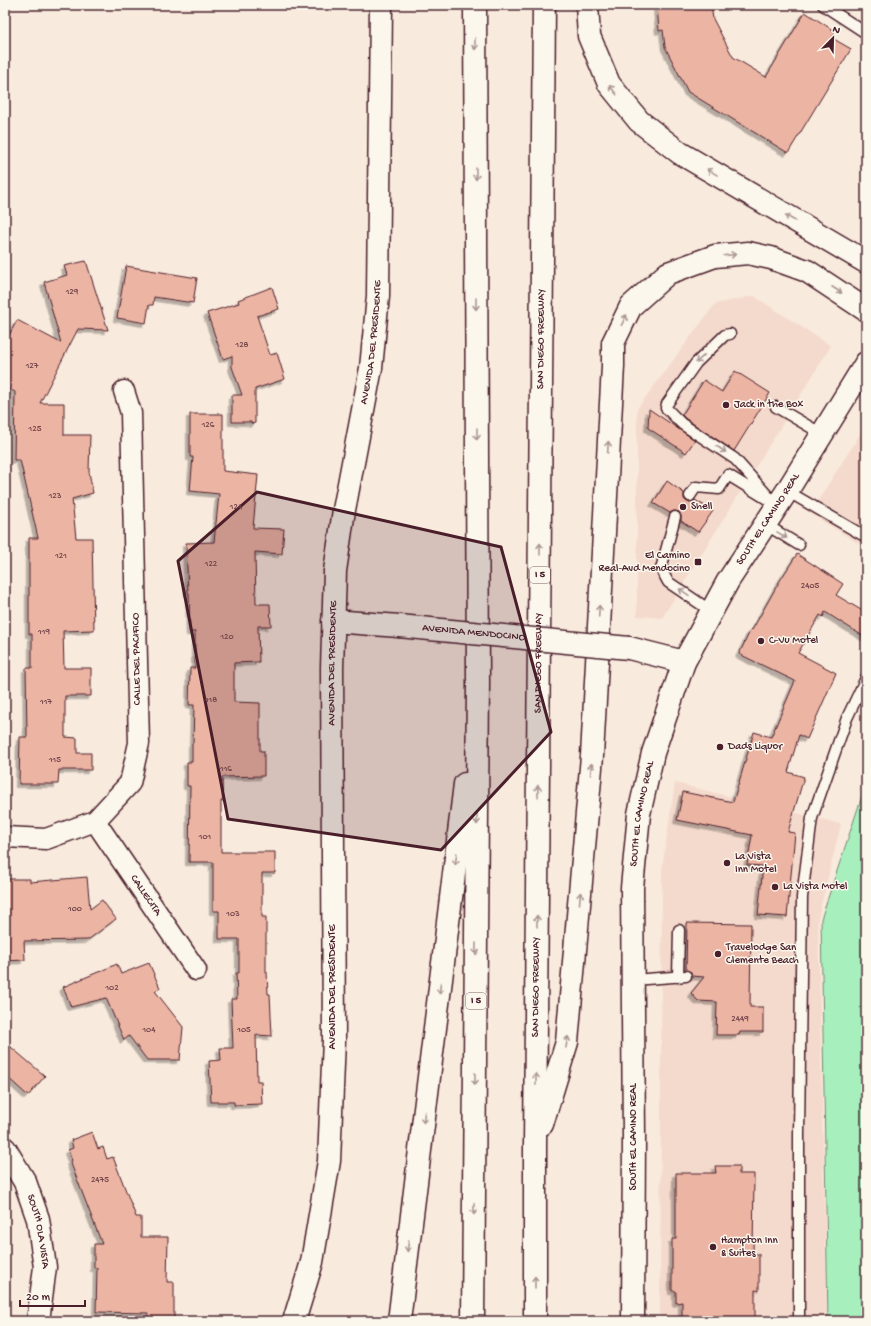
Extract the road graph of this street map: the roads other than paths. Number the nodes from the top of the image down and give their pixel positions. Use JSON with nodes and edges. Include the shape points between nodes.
{"nodes":[{"id":1,"x":381,"y":5,"type":"edge"},
{"id":2,"x":475,"y":5,"type":"edge"},
{"id":3,"x":544,"y":5,"type":"edge"},
{"id":4,"x":587,"y":5,"type":"edge"},
{"id":5,"x":823,"y":5,"type":"edge"},
{"id":6,"x":866,"y":32,"type":"edge"},
{"id":7,"x":866,"y":262,"type":"edge"},
{"id":8,"x":866,"y":310,"type":"edge"},
{"id":9,"x":730,"y":334,"type":"dead end"},
{"id":10,"x":866,"y":363,"type":"edge"},
{"id":11,"x":124,"y":391,"type":"dead end"},
{"id":12,"x":776,"y":407,"type":"dead end"},
{"id":13,"x":822,"y":434,"type":"junction"},
{"id":14,"x":690,"y":496,"type":"dead end"},
{"id":15,"x":782,"y":498,"type":"junction"},
{"id":16,"x":675,"y":517,"type":"dead end"},
{"id":17,"x":766,"y":524,"type":"junction"},
{"id":18,"x":866,"y":536,"type":"edge"},
{"id":19,"x":800,"y":545,"type":"dead end"},
{"id":20,"x":712,"y":611,"type":"junction"},
{"id":21,"x":333,"y":621,"type":"junction"},
{"id":22,"x":684,"y":662,"type":"junction"},
{"id":23,"x":866,"y":678,"type":"edge"},
{"id":24,"x":478,"y":682,"type":"junction"},
{"id":25,"x":95,"y":821,"type":"junction"},
{"id":26,"x":5,"y":837,"type":"edge"},
{"id":27,"x":679,"y":930,"type":"dead end"},
{"id":28,"x":196,"y":970,"type":"dead end"},
{"id":29,"x":633,"y":980,"type":"junction"},
{"id":30,"x":535,"y":1146,"type":"junction"},
{"id":31,"x":5,"y":1149,"type":"edge"},
{"id":32,"x":38,"y":1321,"type":"edge"},
{"id":33,"x":294,"y":1321,"type":"edge"},
{"id":34,"x":399,"y":1321,"type":"edge"},
{"id":35,"x":473,"y":1321,"type":"edge"},
{"id":36,"x":535,"y":1321,"type":"edge"},
{"id":37,"x":633,"y":1321,"type":"edge"},
{"id":38,"x":799,"y":1321,"type":"edge"}],
"edges":[{"from":1,"to":21,"type":"main road","name":"AVENIDA DEL PRESIDENTE","via":[[378,296],[371,368],[335,571]]},
{"from":2,"to":24,"type":"main road","number":"I 5","one_way":true},
{"from":30,"to":3,"type":"main road","name":"SAN DIEGO FREEWAY","number":"I 5","one_way":true},
{"from":7,"to":4,"type":"main road","one_way":true,"via":[[680,153],[639,122],[608,84],[589,36]]},
{"from":5,"to":6,"type":"lane"},
{"from":30,"to":8,"type":"main road","one_way":true,"via":[[567,1042],[592,756],[613,343],[631,306],[668,273],[715,256],[748,253],[771,258],[807,271]]},
{"from":9,"to":15,"type":"lane","one_way":true,"via":[[725,335],[696,362],[666,408],[682,424],[735,459]]},
{"from":10,"to":13,"type":"main road","name":"SOUTH EL CAMINO REAL"},
{"from":11,"to":25,"type":"street","name":"CALLE DEL PACIFICO","via":[[131,413],[139,742],[130,783]]},
{"from":12,"to":13,"type":"lane"},
{"from":13,"to":15,"type":"main road","name":"SOUTH EL CAMINO REAL"},
{"from":14,"to":15,"type":"lane","via":[[696,487],[719,489],[728,476]]},
{"from":15,"to":17,"type":"main road","name":"SOUTH EL CAMINO REAL"},
{"from":15,"to":18,"type":"lane"},
{"from":20,"to":16,"type":"lane","one_way":true,"via":[[668,582],[661,569]]},
{"from":17,"to":19,"type":"lane","one_way":true},
{"from":17,"to":20,"type":"main road","name":"SOUTH EL CAMINO REAL","via":[[728,581]]},
{"from":20,"to":22,"type":"main road","name":"SOUTH EL CAMINO REAL"},
{"from":21,"to":22,"type":"main road","name":"AVENIDA MENDOCINO","bridge":true,"via":[[629,648]]},
{"from":21,"to":33,"type":"main road","name":"AVENIDA DEL PRESIDENTE","via":[[334,1038],[329,1161],[312,1262]]},
{"from":22,"to":29,"type":"main road","name":"SOUTH EL CAMINO REAL","via":[[653,752],[639,814],[632,888]]},
{"from":23,"to":38,"type":"lane","via":[[847,718],[812,818],[802,897]]},
{"from":24,"to":34,"type":"main road","one_way":true},
{"from":24,"to":35,"type":"main road","number":"I 5","one_way":true},
{"from":25,"to":26,"type":"street","name":"CALLE DEL PACIFICO","via":[[46,839]]},
{"from":25,"to":28,"type":"street","name":"CALLECITA"},
{"from":27,"to":29,"type":"lane","via":[[682,976]]},
{"from":29,"to":37,"type":"main road","name":"SOUTH EL CAMINO REAL"},
{"from":36,"to":30,"type":"main road","name":"SAN DIEGO FREEWAY","number":"I 5","one_way":true},
{"from":31,"to":32,"type":"main road","name":"SOUTH OLA VISTA","via":[[25,1182],[38,1219],[44,1266]]}]}
